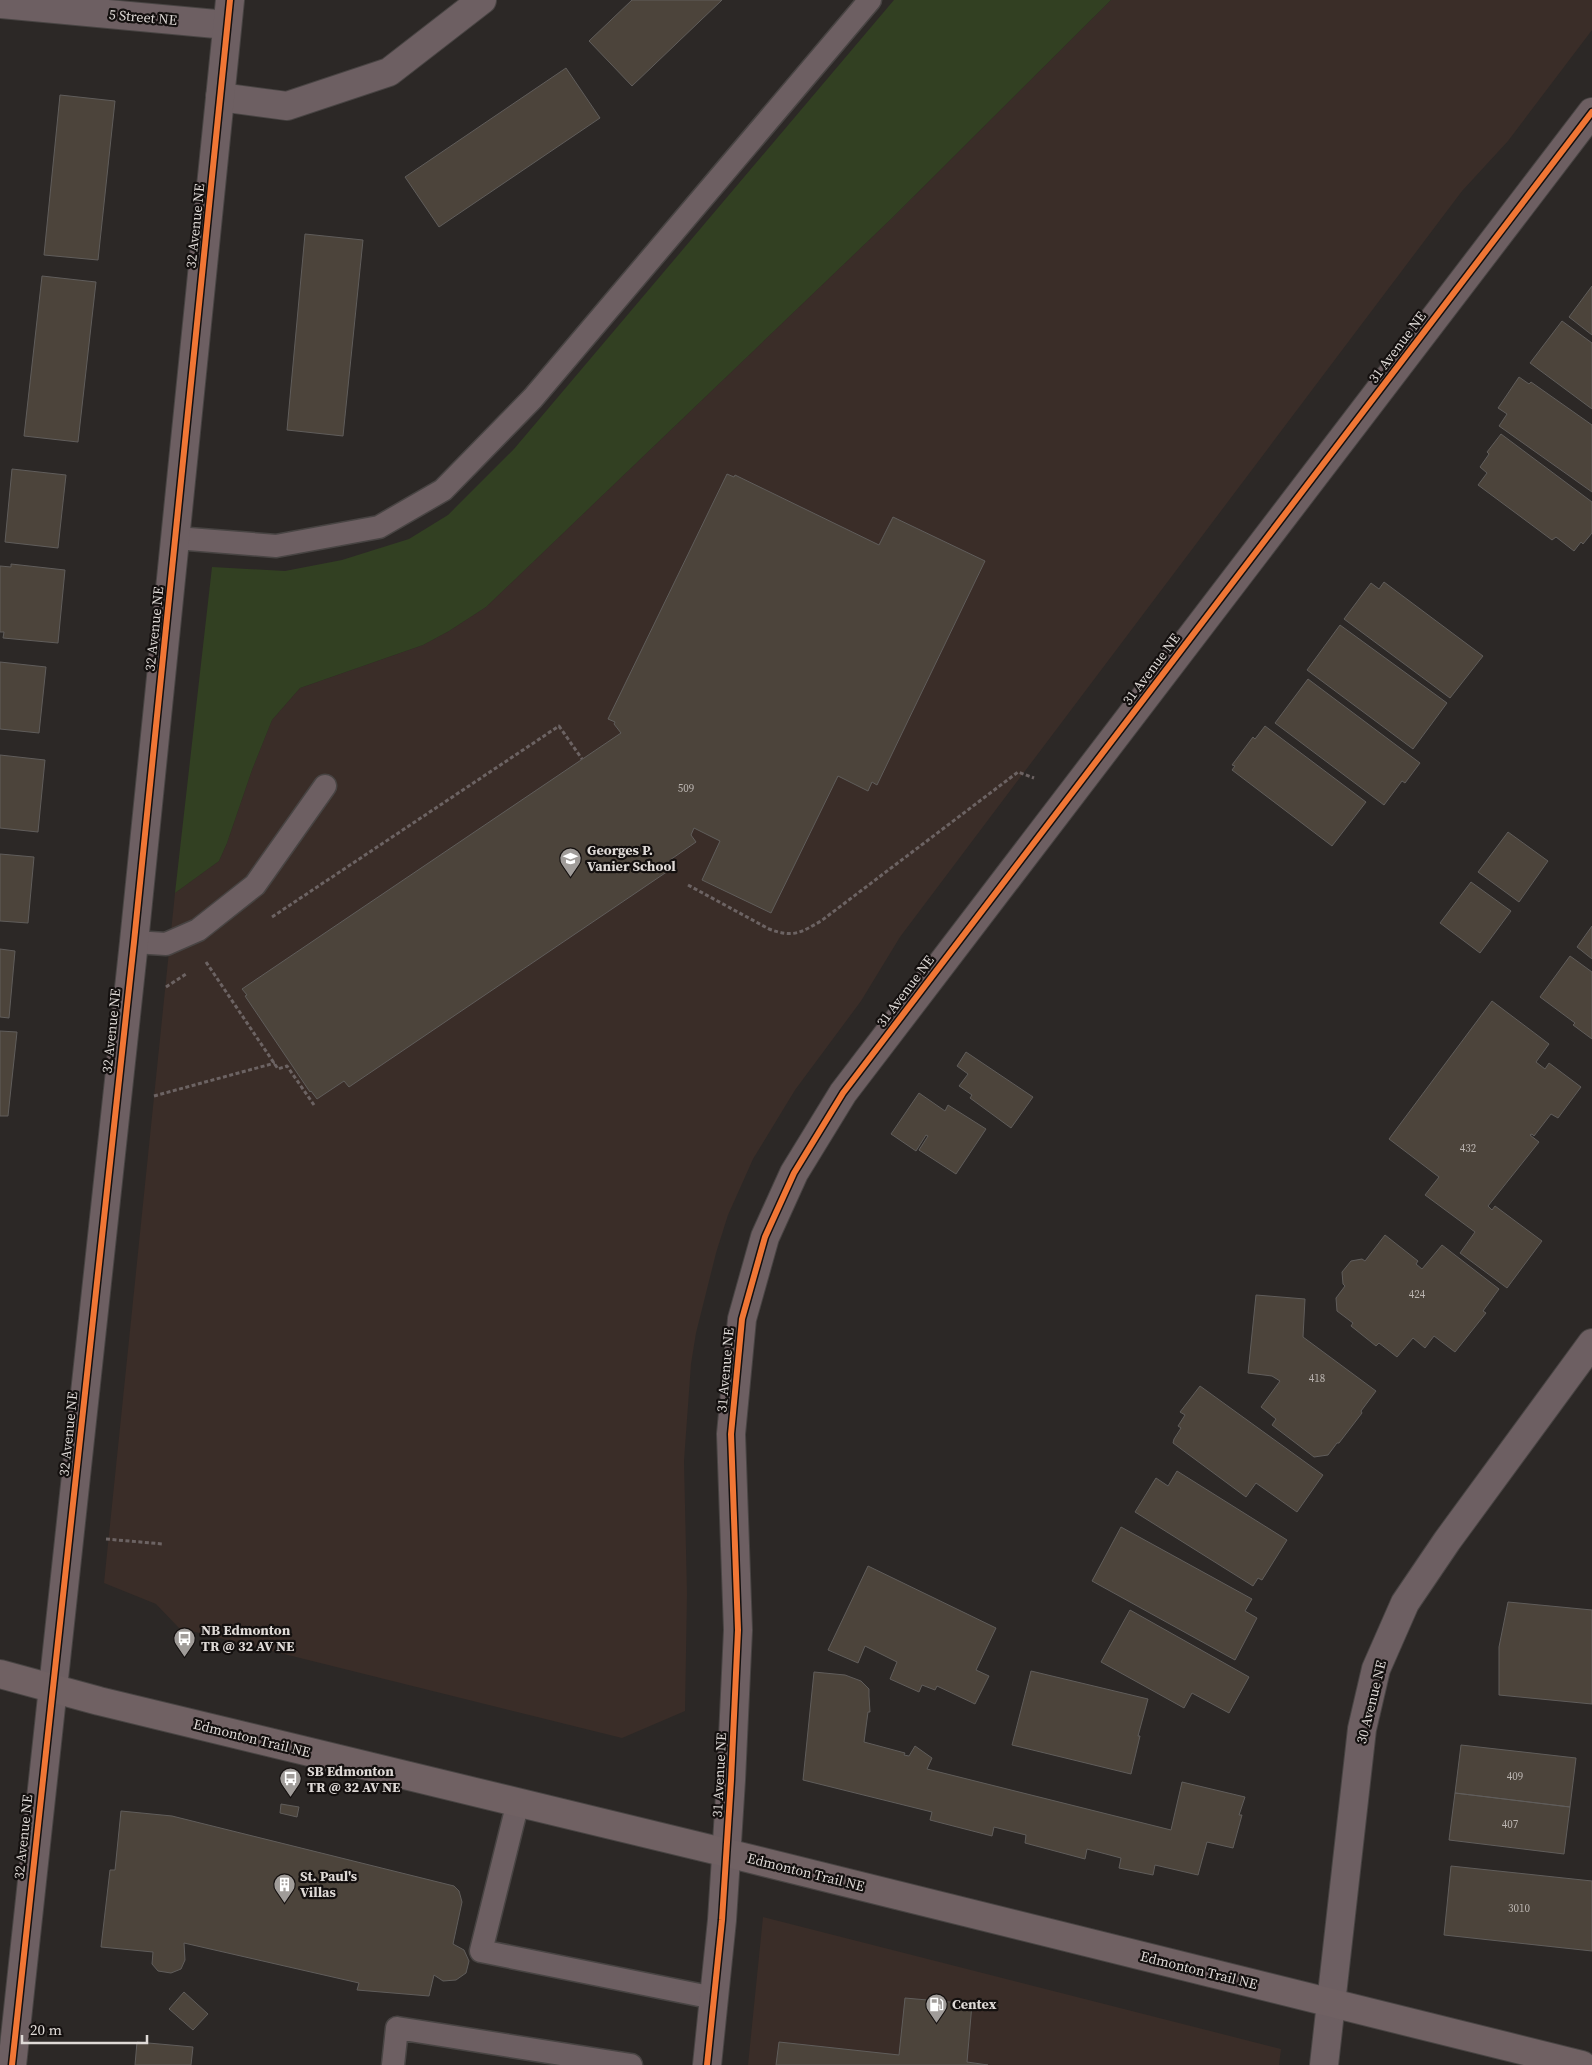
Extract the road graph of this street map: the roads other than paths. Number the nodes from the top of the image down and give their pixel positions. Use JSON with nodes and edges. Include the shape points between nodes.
{"nodes":[{"id":1,"x":482,"y":0,"type":"edge"},
{"id":2,"x":870,"y":0,"type":"edge"},
{"id":3,"x":0,"y":4,"type":"edge"},
{"id":4,"x":228,"y":12,"type":"edge"},
{"id":5,"x":220,"y":97,"type":"junction"},
{"id":6,"x":1592,"y":112,"type":"edge"},
{"id":7,"x":176,"y":538,"type":"junction"},
{"id":8,"x":325,"y":786,"type":"dead end"},
{"id":9,"x":134,"y":942,"type":"junction"},
{"id":10,"x":1592,"y":1343,"type":"edge"},
{"id":11,"x":0,"y":1674,"type":"edge"},
{"id":12,"x":52,"y":1688,"type":"junction"},
{"id":13,"x":518,"y":1802,"type":"junction"},
{"id":14,"x":727,"y":1853,"type":"junction"},
{"id":15,"x":714,"y":1998,"type":"junction"},
{"id":16,"x":1332,"y":2003,"type":"junction"},
{"id":17,"x":12,"y":2065,"type":"edge"},
{"id":18,"x":393,"y":2065,"type":"edge"},
{"id":19,"x":631,"y":2065,"type":"edge"},
{"id":20,"x":707,"y":2065,"type":"edge"},
{"id":21,"x":1324,"y":2065,"type":"edge"},
{"id":22,"x":1582,"y":2065,"type":"edge"}],
"edges":[{"from":1,"to":5,"type":"street","via":[[388,72],[286,106]]},
{"from":2,"to":7,"type":"lane","via":[[533,398],[443,490],[379,527],[276,546]]},
{"from":3,"to":4,"type":"street","name":"5 Street NE"},
{"from":4,"to":5,"type":"street","name":"32 Avenue NE"},
{"from":5,"to":7,"type":"street","name":"32 Avenue NE"},
{"from":6,"to":14,"type":"street","name":"31 Avenue NE","via":[[843,1093],[794,1173],[765,1237],[742,1319],[731,1434],[738,1630]]},
{"from":7,"to":9,"type":"street","name":"32 Avenue NE"},
{"from":8,"to":9,"type":"lane","via":[[255,885],[198,930],[166,944]]},
{"from":9,"to":12,"type":"street","name":"32 Avenue NE"},
{"from":10,"to":16,"type":"street","name":"30 Avenue NE","via":[[1405,1603],[1376,1669],[1362,1729]]},
{"from":11,"to":12,"type":"main road","name":"Edmonton Trail NE"},
{"from":12,"to":13,"type":"main road","name":"Edmonton Trail NE"},
{"from":12,"to":17,"type":"street","name":"32 Avenue NE"},
{"from":13,"to":14,"type":"main road","name":"Edmonton Trail NE"},
{"from":13,"to":15,"type":"lane","via":[[481,1951]]},
{"from":14,"to":15,"type":"street","name":"31 Avenue NE"},
{"from":14,"to":16,"type":"main road","name":"Edmonton Trail NE"},
{"from":15,"to":20,"type":"street","name":"31 Avenue NE"},
{"from":16,"to":21,"type":"street","name":"30 Avenue NE"},
{"from":16,"to":22,"type":"main road","name":"Edmonton Trail NE"},
{"from":18,"to":19,"type":"lane","via":[[397,2028]]}]}
